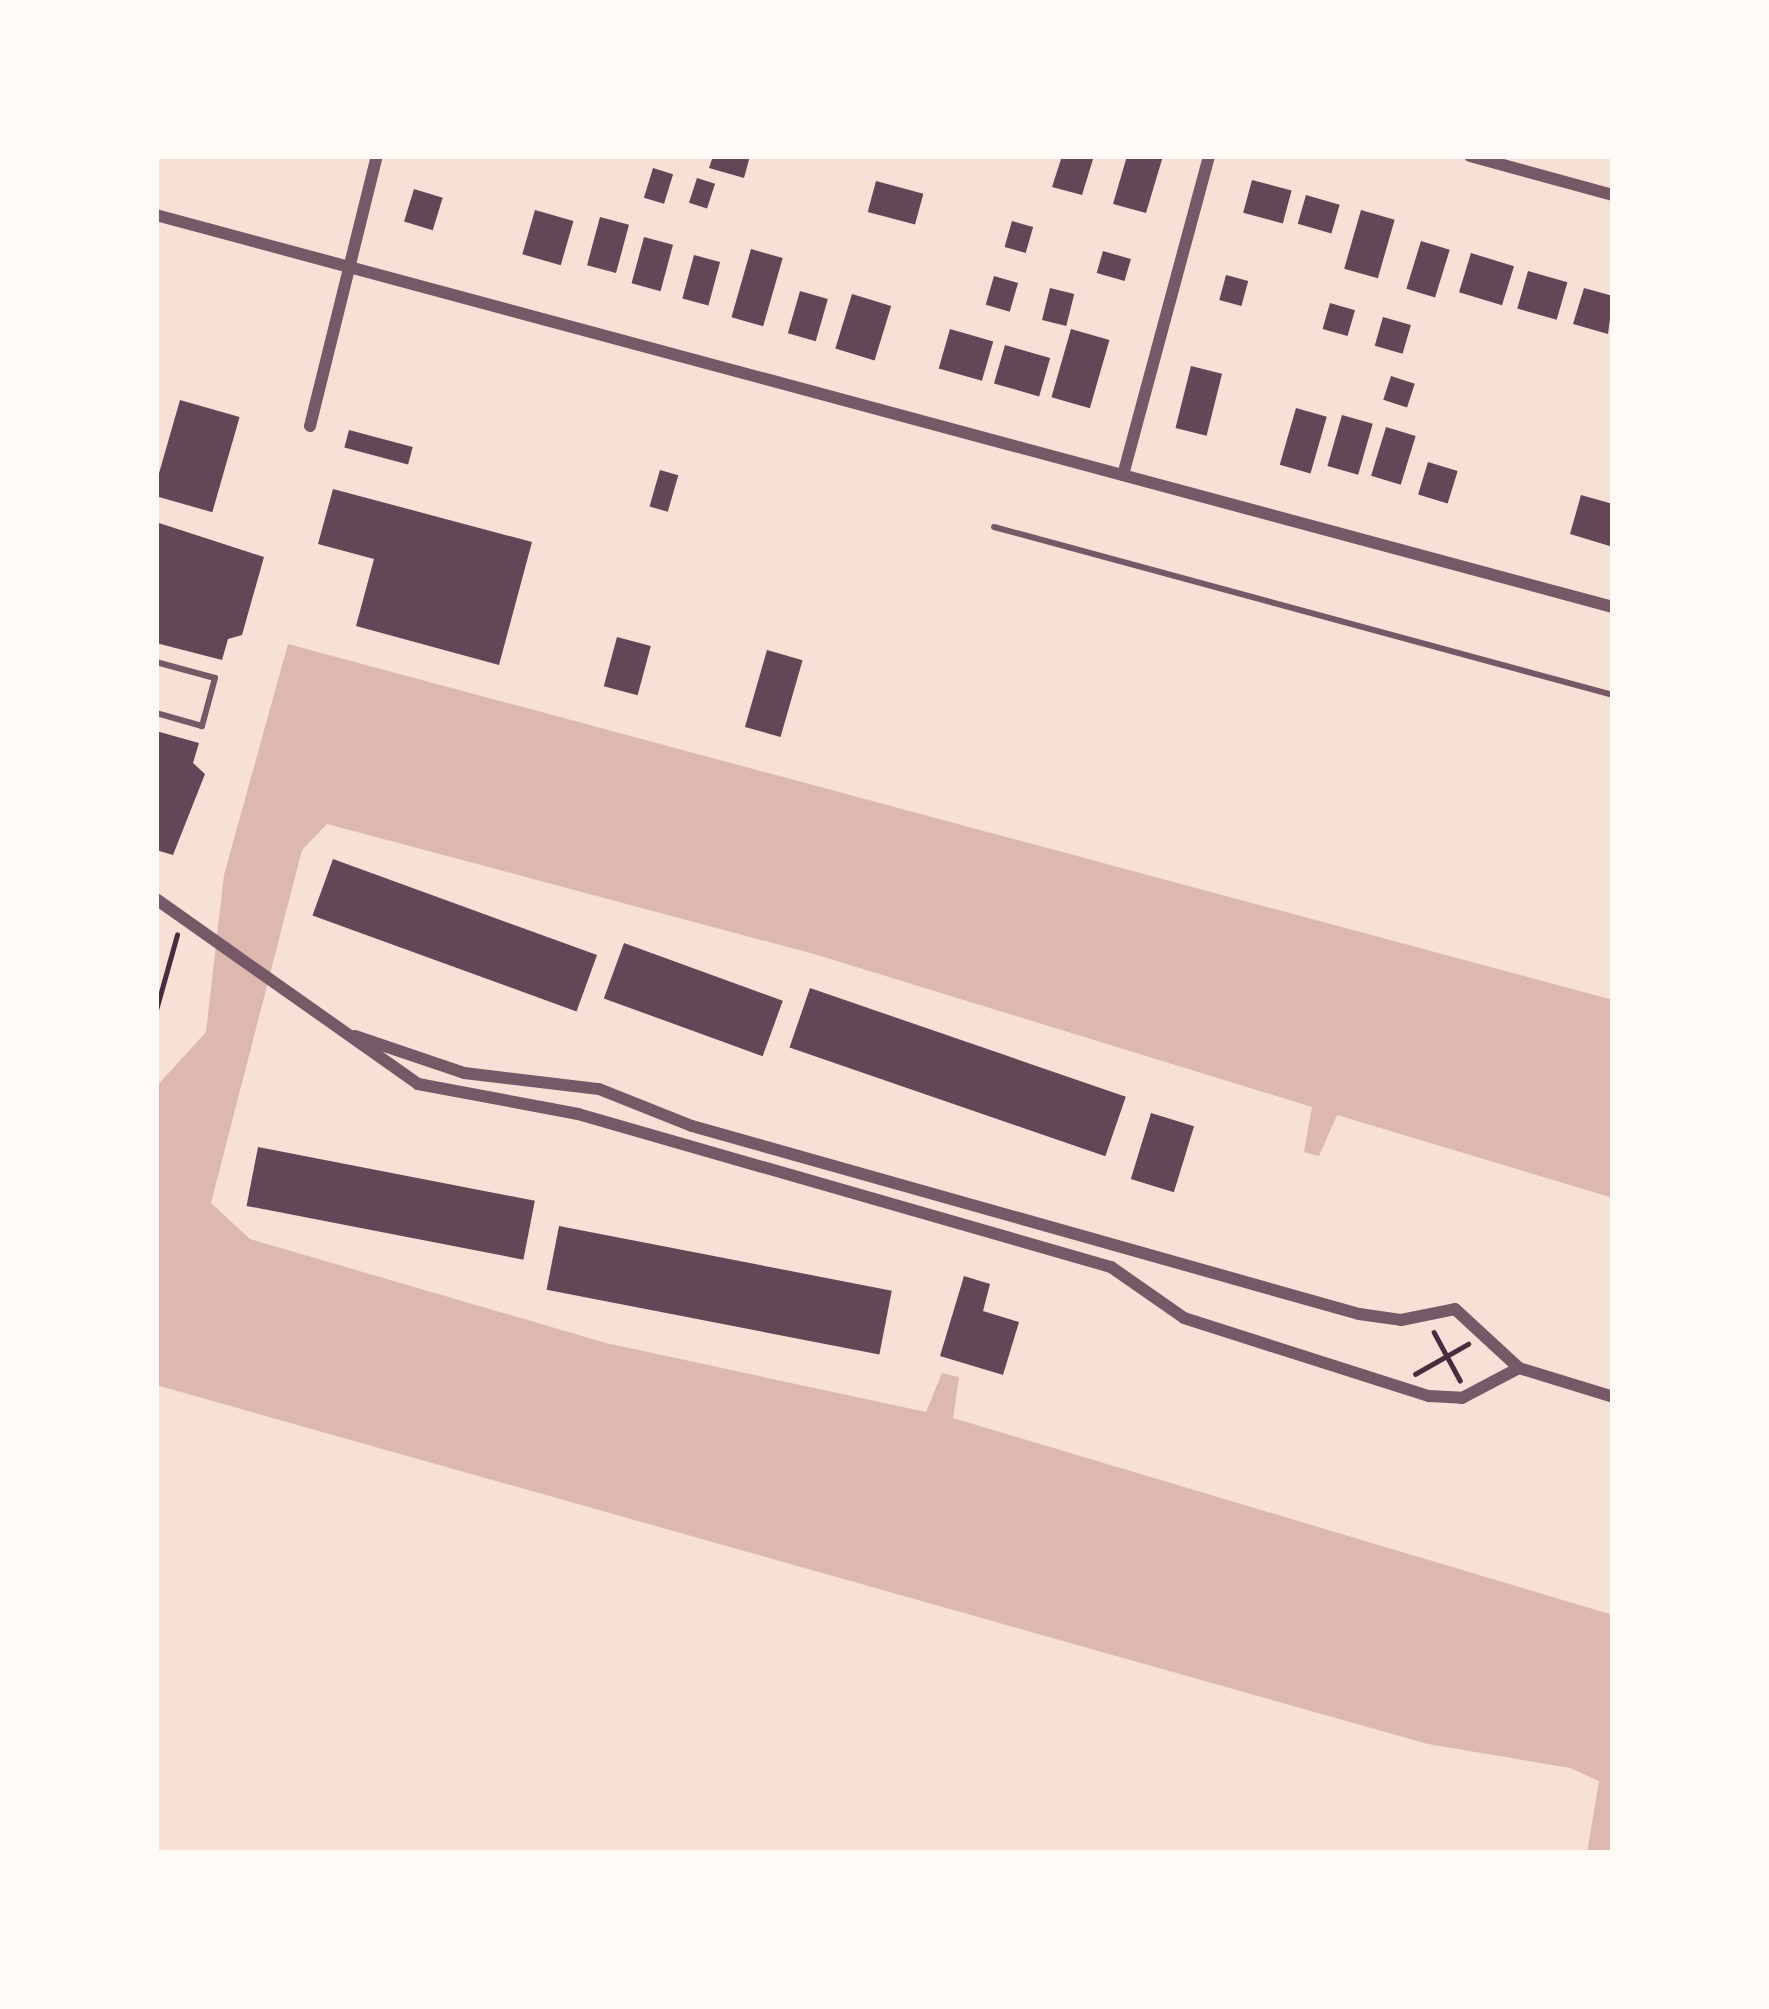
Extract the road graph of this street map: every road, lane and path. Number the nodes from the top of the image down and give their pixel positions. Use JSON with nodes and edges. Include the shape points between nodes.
{"nodes":[{"id":1,"x":377,"y":156,"type":"edge"},
{"id":2,"x":1209,"y":156,"type":"edge"},
{"id":3,"x":1470,"y":156,"type":"edge"},
{"id":4,"x":1613,"y":195,"type":"edge"},
{"id":5,"x":156,"y":215,"type":"edge"},
{"id":6,"x":347,"y":268,"type":"junction"},
{"id":7,"x":310,"y":426,"type":"dead end"},
{"id":8,"x":1123,"y":475,"type":"junction"},
{"id":9,"x":994,"y":527,"type":"dead end"},
{"id":10,"x":1613,"y":607,"type":"edge"},
{"id":11,"x":156,"y":662,"type":"edge"},
{"id":12,"x":1613,"y":695,"type":"edge"},
{"id":13,"x":156,"y":713,"type":"edge"},
{"id":14,"x":156,"y":899,"type":"edge"},
{"id":15,"x":177,"y":935,"type":"dead end"},
{"id":16,"x":156,"y":1010,"type":"edge"},
{"id":17,"x":354,"y":1036,"type":"junction"},
{"id":18,"x":1429,"y":1324,"type":"dead end"},
{"id":19,"x":1478,"y":1339,"type":"dead end"},
{"id":20,"x":1448,"y":1356,"type":"junction"},
{"id":21,"x":1519,"y":1368,"type":"junction"},
{"id":22,"x":1412,"y":1376,"type":"dead end"},
{"id":23,"x":1463,"y":1388,"type":"dead end"},
{"id":24,"x":1613,"y":1397,"type":"edge"}],
"edges":[{"from":1,"to":6,"type":"street"},
{"from":2,"to":8,"type":"street"},
{"from":3,"to":4,"type":"street"},
{"from":5,"to":6,"type":"street"},
{"from":6,"to":7,"type":"street"},
{"from":6,"to":8,"type":"street"},
{"from":8,"to":10,"type":"street"},
{"from":9,"to":12,"type":"lane"},
{"from":11,"to":13,"type":"lane","via":[[215,678],[202,726]]},
{"from":14,"to":17,"type":"street","via":[[193,917]]},
{"from":15,"to":16,"type":"path"},
{"from":17,"to":21,"type":"street","via":[[464,1072],[599,1089],[692,1126],[1359,1314],[1401,1320],[1455,1309]]},
{"from":17,"to":21,"type":"street","via":[[382,1066],[459,1098],[578,1114],[1111,1267],[1184,1318],[1429,1396],[1462,1398]]},
{"from":18,"to":20,"type":"path"},
{"from":19,"to":20,"type":"path"},
{"from":20,"to":22,"type":"path"},
{"from":20,"to":23,"type":"path"},
{"from":21,"to":24,"type":"street"}]}
